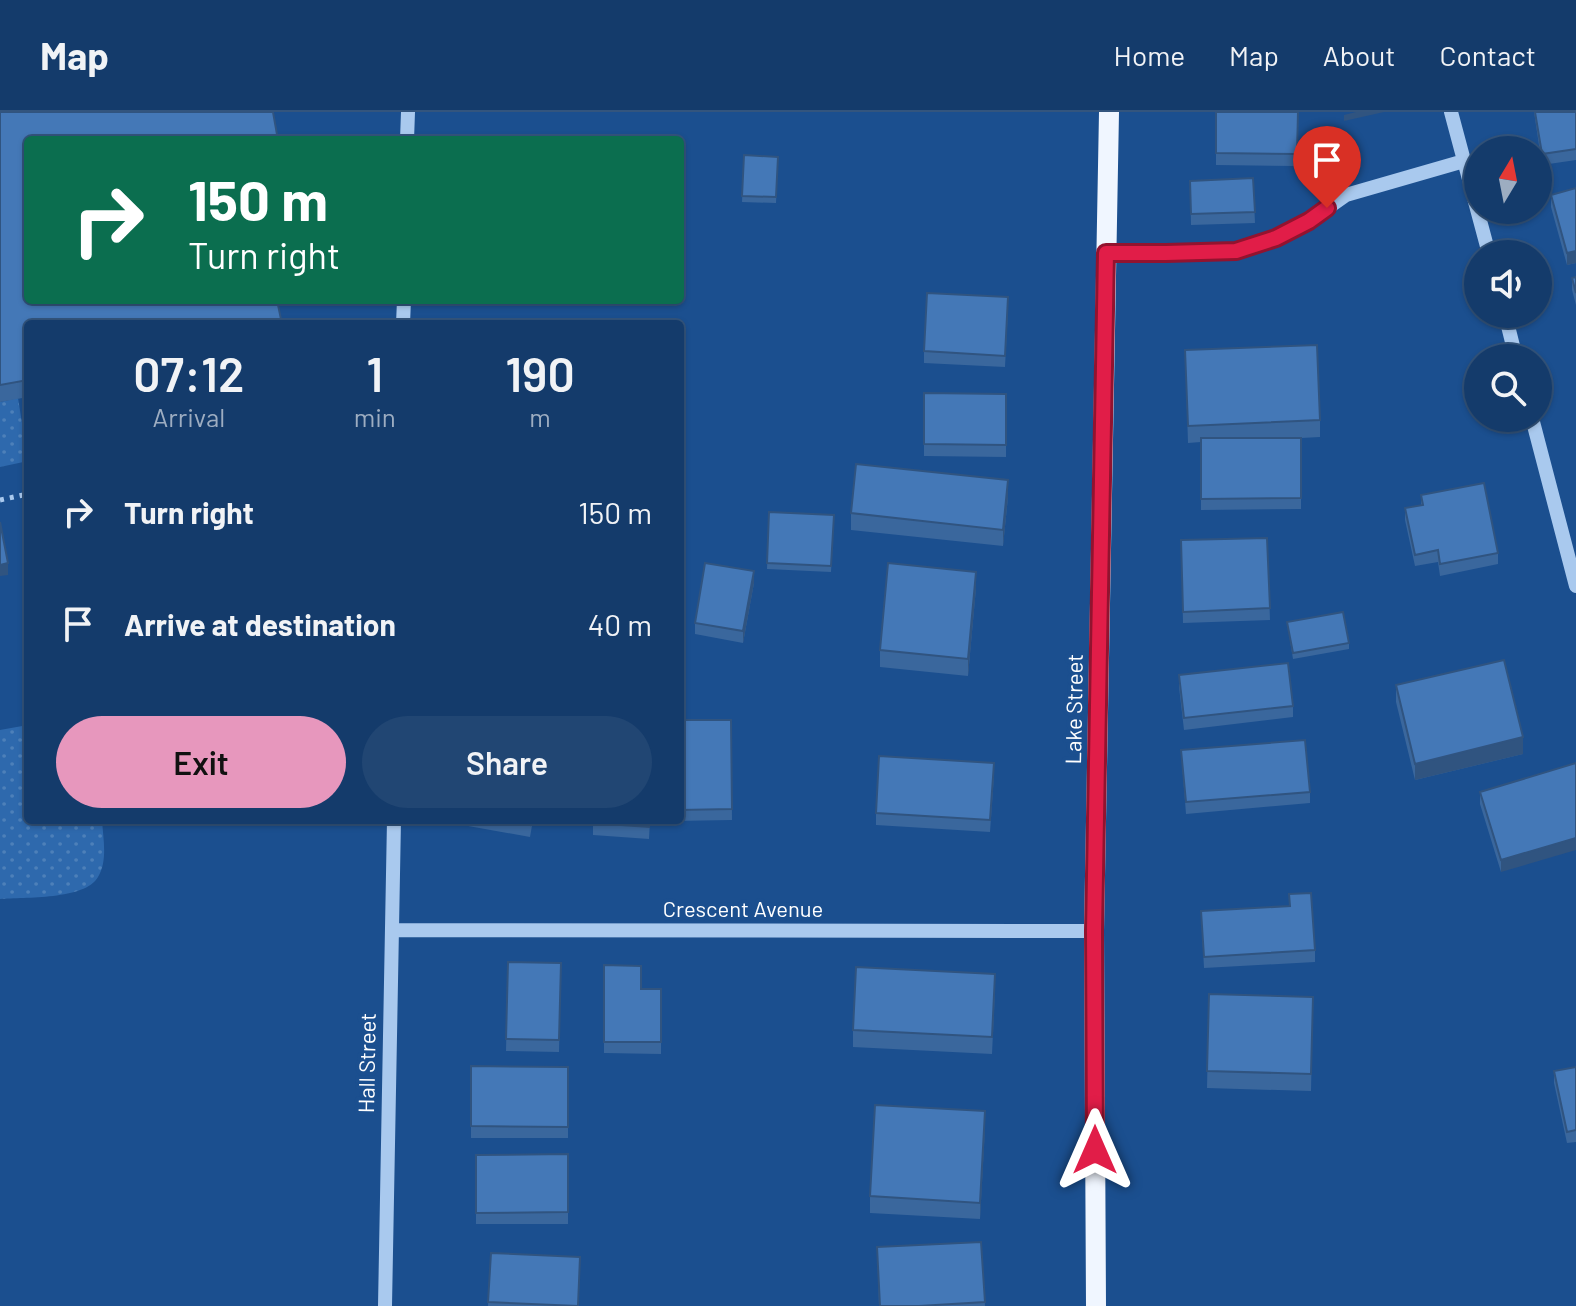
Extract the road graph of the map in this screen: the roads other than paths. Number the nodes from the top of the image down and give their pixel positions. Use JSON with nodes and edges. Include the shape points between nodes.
{"nodes":[{"id":1,"x":408,"y":112,"type":"edge"},
{"id":2,"x":1109,"y":112,"type":"edge"},
{"id":3,"x":1451,"y":112,"type":"edge"},
{"id":4,"x":407,"y":136,"type":"edge"},
{"id":5,"x":1464,"y":161,"type":"joint"},
{"id":6,"x":1106,"y":253,"type":"junction"},
{"id":7,"x":1536,"y":432,"type":"edge"},
{"id":8,"x":1576,"y":586,"type":"edge"},
{"id":9,"x":394,"y":824,"type":"edge"},
{"id":10,"x":392,"y":930,"type":"junction"},
{"id":11,"x":1094,"y":931,"type":"junction"},
{"id":12,"x":385,"y":1306,"type":"edge"},
{"id":13,"x":1096,"y":1306,"type":"edge"}],
"edges":[{"from":1,"to":4,"type":"street"},
{"from":2,"to":6,"type":"main road","name":"Lake Street"},
{"from":3,"to":5,"type":"street"},
{"from":5,"to":6,"type":"street","via":[[1346,195],[1276,238],[1236,251]]},
{"from":6,"to":11,"type":"main road","name":"Lake Street"},
{"from":7,"to":8,"type":"street"},
{"from":9,"to":10,"type":"street","name":"Hall Street"},
{"from":10,"to":11,"type":"street","name":"Crescent Avenue"},
{"from":10,"to":12,"type":"street","name":"Hall Street"},
{"from":11,"to":13,"type":"main road","name":"Lake Street"}]}
